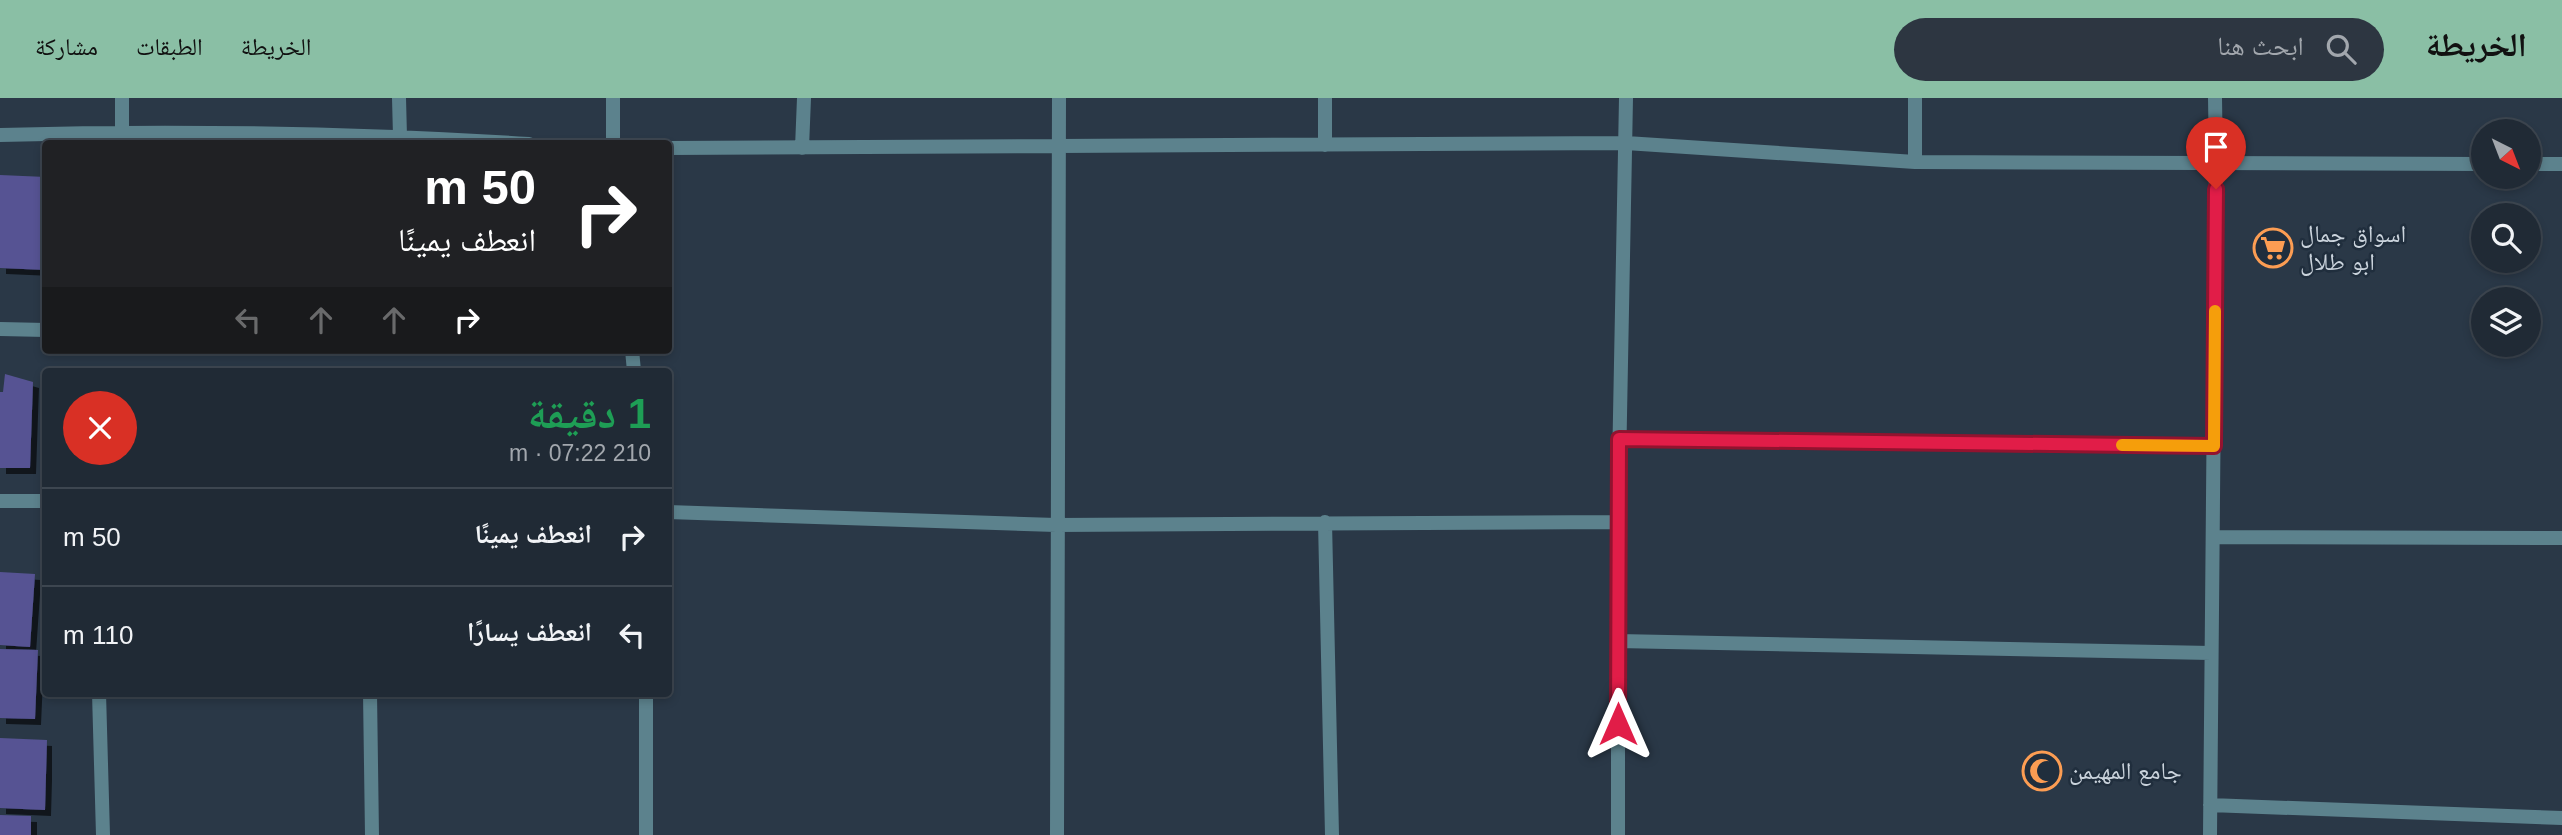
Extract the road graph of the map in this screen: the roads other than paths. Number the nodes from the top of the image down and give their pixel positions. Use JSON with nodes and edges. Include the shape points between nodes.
{"nodes":[{"id":1,"x":122,"y":98,"type":"edge"},
{"id":2,"x":399,"y":98,"type":"edge"},
{"id":3,"x":613,"y":98,"type":"edge"},
{"id":4,"x":804,"y":98,"type":"edge"},
{"id":5,"x":1059,"y":98,"type":"edge"},
{"id":6,"x":1325,"y":98,"type":"edge"},
{"id":7,"x":1626,"y":98,"type":"edge"},
{"id":8,"x":1915,"y":98,"type":"edge"},
{"id":9,"x":2215,"y":98,"type":"edge"},
{"id":10,"x":122,"y":132,"type":"junction"},
{"id":11,"x":0,"y":135,"type":"edge"},
{"id":12,"x":400,"y":136,"type":"junction"},
{"id":13,"x":464,"y":140,"type":"edge"},
{"id":14,"x":613,"y":140,"type":"edge"},
{"id":15,"x":1626,"y":143,"type":"junction"},
{"id":16,"x":1325,"y":145,"type":"junction"},
{"id":17,"x":1059,"y":146,"type":"junction"},
{"id":18,"x":672,"y":148,"type":"edge"},
{"id":19,"x":802,"y":148,"type":"junction"},
{"id":20,"x":1915,"y":162,"type":"junction"},
{"id":21,"x":2216,"y":163,"type":"junction"},
{"id":22,"x":2471,"y":164,"type":"edge"},
{"id":23,"x":2541,"y":164,"type":"edge"},
{"id":24,"x":2562,"y":164,"type":"edge"},
{"id":25,"x":0,"y":329,"type":"edge"},
{"id":26,"x":42,"y":330,"type":"edge"},
{"id":27,"x":1619,"y":439,"type":"junction"},
{"id":28,"x":2214,"y":446,"type":"junction"},
{"id":29,"x":0,"y":501,"type":"edge"},
{"id":30,"x":42,"y":501,"type":"edge"},
{"id":31,"x":672,"y":512,"type":"edge"},
{"id":32,"x":1325,"y":522,"type":"junction"},
{"id":33,"x":1618,"y":522,"type":"junction"},
{"id":34,"x":1056,"y":525,"type":"junction"},
{"id":35,"x":2213,"y":537,"type":"junction"},
{"id":36,"x":2562,"y":538,"type":"edge"},
{"id":37,"x":1618,"y":641,"type":"junction"},
{"id":38,"x":2211,"y":653,"type":"junction"},
{"id":39,"x":99,"y":697,"type":"edge"},
{"id":40,"x":370,"y":697,"type":"edge"},
{"id":41,"x":646,"y":697,"type":"edge"},
{"id":42,"x":2210,"y":805,"type":"junction"},
{"id":43,"x":2562,"y":818,"type":"edge"},
{"id":44,"x":103,"y":835,"type":"edge"},
{"id":45,"x":372,"y":835,"type":"edge"},
{"id":46,"x":646,"y":835,"type":"edge"},
{"id":47,"x":1057,"y":835,"type":"edge"},
{"id":48,"x":1332,"y":835,"type":"edge"},
{"id":49,"x":1618,"y":835,"type":"edge"},
{"id":50,"x":2210,"y":835,"type":"edge"}],
"edges":[{"from":1,"to":10,"type":"street"},
{"from":2,"to":12,"type":"street"},
{"from":3,"to":14,"type":"street"},
{"from":4,"to":19,"type":"street"},
{"from":5,"to":17,"type":"street"},
{"from":6,"to":16,"type":"street"},
{"from":7,"to":15,"type":"street"},
{"from":8,"to":20,"type":"street"},
{"from":9,"to":21,"type":"street"},
{"from":10,"to":11,"type":"street"},
{"from":10,"to":12,"type":"street"},
{"from":12,"to":13,"type":"street"},
{"from":15,"to":16,"type":"street"},
{"from":15,"to":20,"type":"street"},
{"from":15,"to":27,"type":"street"},
{"from":16,"to":17,"type":"street"},
{"from":17,"to":19,"type":"street"},
{"from":17,"to":34,"type":"street"},
{"from":18,"to":19,"type":"street"},
{"from":20,"to":21,"type":"street"},
{"from":21,"to":22,"type":"street"},
{"from":21,"to":28,"type":"street"},
{"from":23,"to":24,"type":"street"},
{"from":25,"to":26,"type":"street"},
{"from":27,"to":28,"type":"street"},
{"from":27,"to":33,"type":"street"},
{"from":28,"to":35,"type":"street"},
{"from":29,"to":30,"type":"street"},
{"from":31,"to":34,"type":"street"},
{"from":32,"to":33,"type":"street"},
{"from":32,"to":34,"type":"street"},
{"from":32,"to":48,"type":"street"},
{"from":33,"to":37,"type":"street"},
{"from":34,"to":47,"type":"street"},
{"from":35,"to":36,"type":"street"},
{"from":35,"to":38,"type":"street"},
{"from":37,"to":38,"type":"street"},
{"from":37,"to":49,"type":"street"},
{"from":38,"to":42,"type":"street"},
{"from":39,"to":44,"type":"street"},
{"from":40,"to":45,"type":"street"},
{"from":41,"to":46,"type":"street"},
{"from":42,"to":43,"type":"street"},
{"from":42,"to":50,"type":"street"}]}
